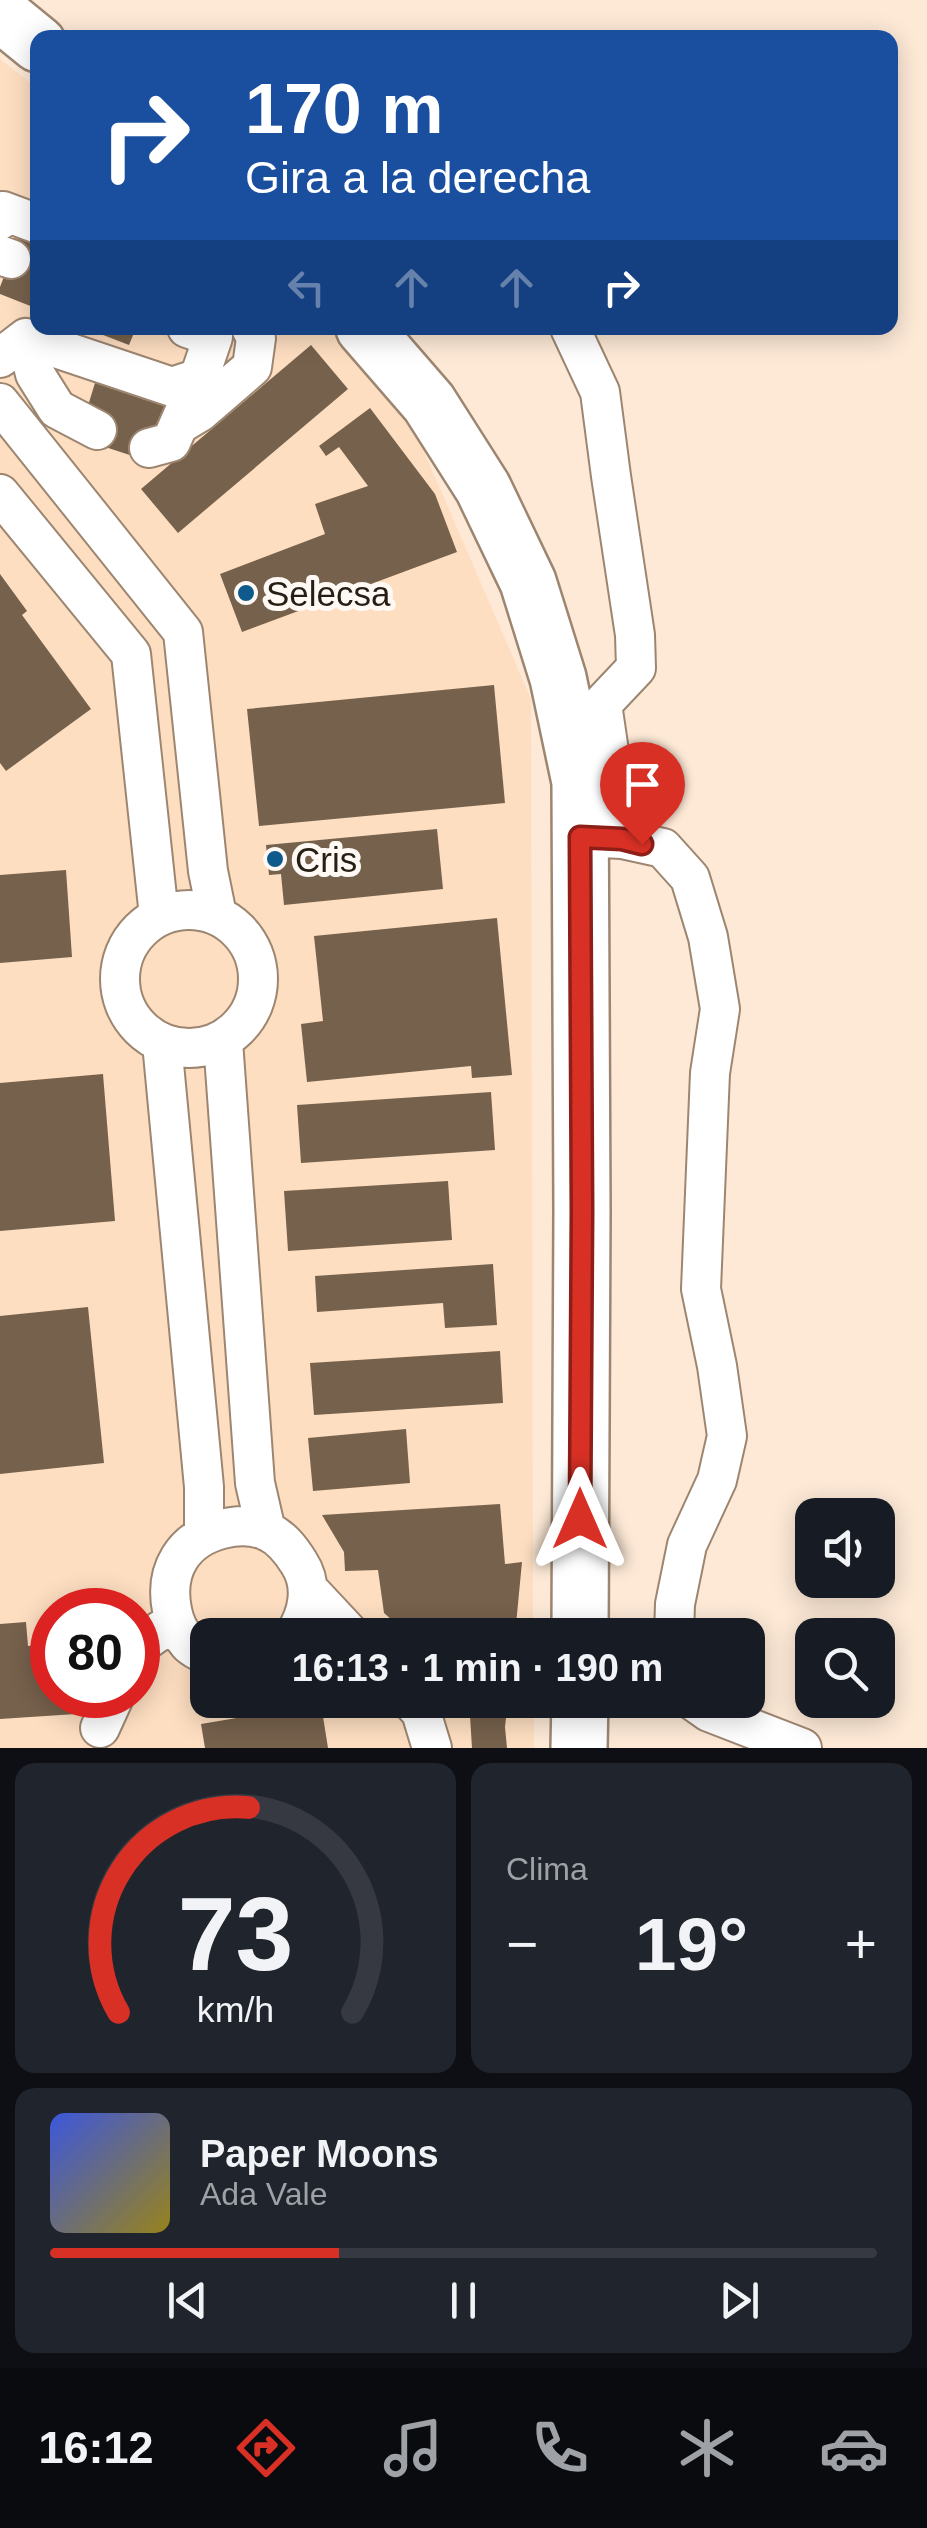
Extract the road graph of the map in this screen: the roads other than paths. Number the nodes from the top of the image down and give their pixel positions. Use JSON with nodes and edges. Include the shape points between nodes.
{"nodes":[{"id":1,"x":0,"y":13,"type":"edge"},
{"id":2,"x":30,"y":37,"type":"edge"},
{"id":3,"x":254,"y":335,"type":"edge"},
{"id":4,"x":370,"y":335,"type":"edge"},
{"id":5,"x":573,"y":335,"type":"edge"},
{"id":6,"x":7,"y":336,"type":"edge"},
{"id":7,"x":204,"y":346,"type":"edge"},
{"id":8,"x":0,"y":404,"type":"edge"},
{"id":9,"x":93,"y":414,"type":"dead end"},
{"id":10,"x":0,"y":494,"type":"edge"},
{"id":11,"x":601,"y":838,"type":"junction"},
{"id":12,"x":217,"y":915,"type":"junction"},
{"id":13,"x":159,"y":916,"type":"junction"},
{"id":14,"x":223,"y":1040,"type":"junction"},
{"id":15,"x":162,"y":1043,"type":"junction"},
{"id":16,"x":266,"y":1531,"type":"junction"},
{"id":17,"x":204,"y":1534,"type":"junction"},
{"id":18,"x":308,"y":1589,"type":"junction"},
{"id":19,"x":303,"y":1618,"type":"edge"},
{"id":20,"x":336,"y":1618,"type":"edge"},
{"id":21,"x":580,"y":1618,"type":"edge"},
{"id":22,"x":675,"y":1618,"type":"edge"},
{"id":23,"x":174,"y":1621,"type":"junction"},
{"id":24,"x":160,"y":1631,"type":"edge"},
{"id":25,"x":190,"y":1645,"type":"edge"},
{"id":26,"x":423,"y":1718,"type":"edge"},
{"id":27,"x":580,"y":1718,"type":"edge"},
{"id":28,"x":724,"y":1718,"type":"edge"},
{"id":29,"x":432,"y":1748,"type":"edge"},
{"id":30,"x":579,"y":1748,"type":"edge"},
{"id":31,"x":802,"y":1748,"type":"edge"}],
"edges":[{"from":1,"to":2,"type":"highway"},
{"from":3,"to":7,"type":"street","via":[[252,367],[200,412],[164,431]]},
{"from":4,"to":11,"type":"highway","via":[[429,403],[484,488],[528,582]]},
{"from":5,"to":11,"type":"street","via":[[600,392],[635,636],[636,668],[602,704]]},
{"from":6,"to":7,"type":"street","via":[[172,387]]},
{"from":6,"to":9,"type":"street","via":[[51,399]]},
{"from":8,"to":12,"type":"street","via":[[183,632]]},
{"from":10,"to":13,"type":"street","via":[[131,654]]},
{"from":11,"to":21,"type":"highway","via":[[582,1191]]},
{"from":11,"to":22,"type":"street","via":[[664,848],[690,878],[720,1008],[710,1073],[701,1288],[727,1436],[717,1480],[688,1545]]},
{"from":12,"to":13,"type":"street","via":[[189,909]]},
{"from":12,"to":14,"type":"street","via":[[240,931],[259,973],[254,1007]]},
{"from":13,"to":15,"type":"street","via":[[125,952],[119,978],[132,1017]]},
{"from":14,"to":15,"type":"street","via":[[188,1049]]},
{"from":14,"to":16,"type":"street","via":[[256,1482]]},
{"from":15,"to":17,"type":"street"},
{"from":16,"to":17,"type":"street","via":[[238,1525]]},
{"from":16,"to":18,"type":"street","via":[[289,1546]]},
{"from":17,"to":23,"type":"street","via":[[174,1568],[168,1594]]},
{"from":18,"to":19,"type":"street"},
{"from":18,"to":20,"type":"street"},
{"from":23,"to":24,"type":"street"},
{"from":23,"to":25,"type":"street"},
{"from":26,"to":29,"type":"street"},
{"from":27,"to":30,"type":"highway"},
{"from":28,"to":31,"type":"street"}]}
